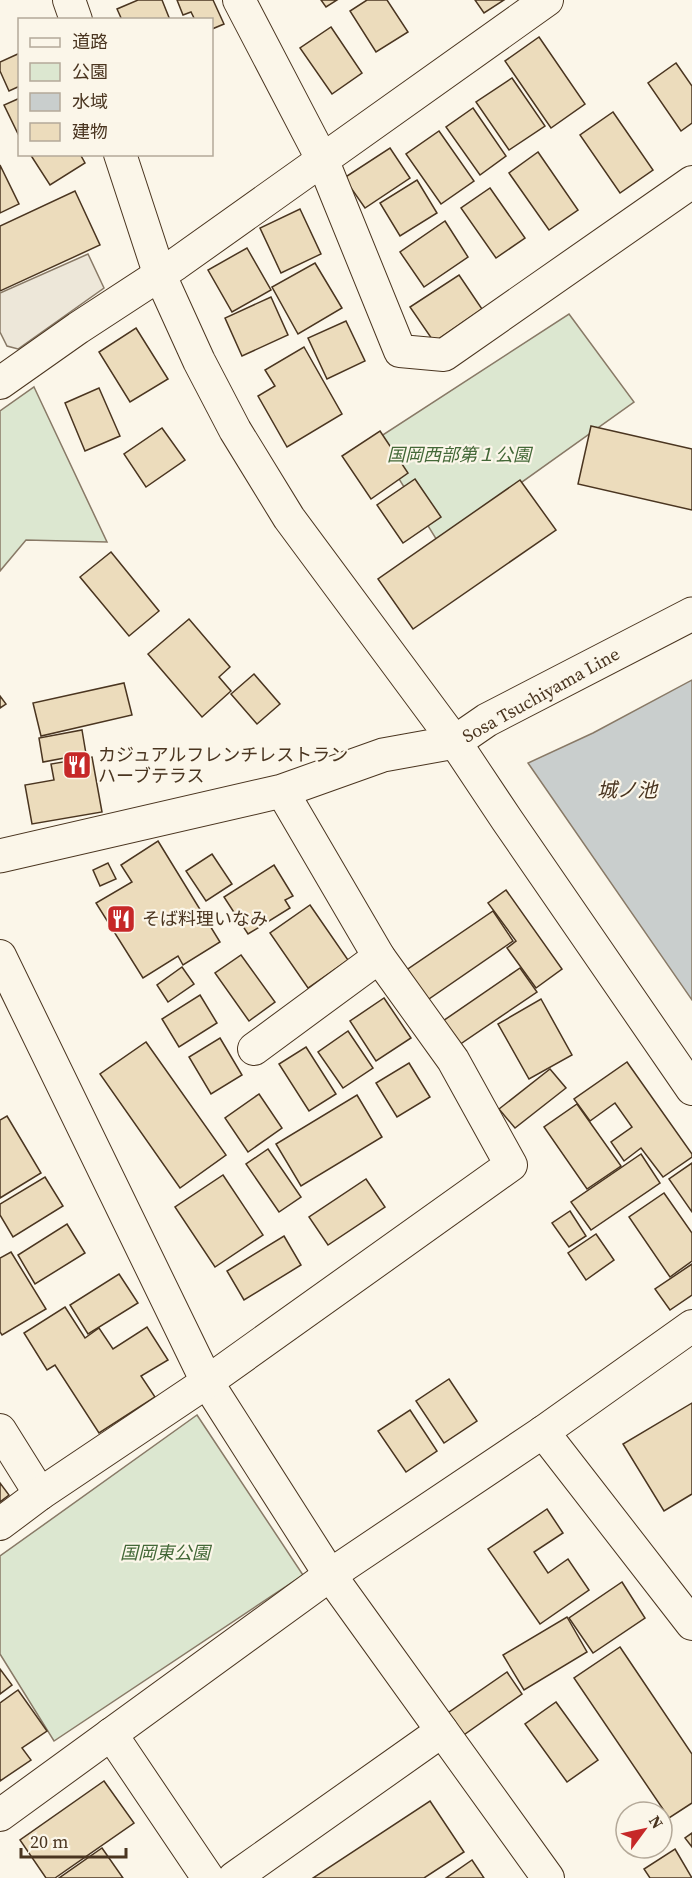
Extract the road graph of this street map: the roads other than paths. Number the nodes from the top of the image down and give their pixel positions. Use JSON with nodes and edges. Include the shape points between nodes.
{"nodes":[{"id":1,"x":69,"y":0,"type":"edge"},
{"id":2,"x":239,"y":0,"type":"edge"},
{"id":3,"x":547,"y":0,"type":"edge"},
{"id":4,"x":75,"y":18,"type":"edge"},
{"id":5,"x":121,"y":156,"type":"edge"},
{"id":6,"x":322,"y":159,"type":"junction"},
{"id":7,"x":692,"y":182,"type":"edge"},
{"id":8,"x":159,"y":273,"type":"junction"},
{"id":9,"x":0,"y":383,"type":"edge"},
{"id":10,"x":692,"y":614,"type":"edge"},
{"id":11,"x":455,"y":742,"type":"junction"},
{"id":12,"x":282,"y":791,"type":"junction"},
{"id":13,"x":0,"y":856,"type":"edge"},
{"id":14,"x":0,"y":956,"type":"edge"},
{"id":15,"x":379,"y":957,"type":"junction"},
{"id":16,"x":254,"y":1049,"type":"dead end"},
{"id":17,"x":692,"y":1089,"type":"edge"},
{"id":18,"x":692,"y":1326,"type":"edge"},
{"id":19,"x":207,"y":1382,"type":"junction"},
{"id":20,"x":0,"y":1430,"type":"edge"},
{"id":21,"x":543,"y":1432,"type":"junction"},
{"id":22,"x":40,"y":1494,"type":"junction"},
{"id":23,"x":0,"y":1524,"type":"edge"},
{"id":24,"x":330,"y":1575,"type":"junction"},
{"id":25,"x":692,"y":1624,"type":"edge"},
{"id":26,"x":442,"y":1731,"type":"junction"},
{"id":27,"x":111,"y":1734,"type":"junction"},
{"id":28,"x":0,"y":1815,"type":"edge"},
{"id":29,"x":208,"y":1878,"type":"edge"},
{"id":30,"x":234,"y":1878,"type":"edge"},
{"id":31,"x":548,"y":1878,"type":"edge"}],
"edges":[{"from":1,"to":4,"type":"street"},
{"from":2,"to":6,"type":"street"},
{"from":3,"to":6,"type":"street"},
{"from":5,"to":8,"type":"street"},
{"from":6,"to":7,"type":"street","via":[[400,351],[444,355]]},
{"from":6,"to":8,"type":"street"},
{"from":8,"to":9,"type":"street"},
{"from":8,"to":11,"type":"street","via":[[235,430],[290,518]]},
{"from":10,"to":11,"type":"main road","name":"Sosa Tsuchiyama Line","via":[[487,720]]},
{"from":11,"to":12,"type":"main road","name":"Sosa Tsuchiyama Line","via":[[383,755]]},
{"from":11,"to":17,"type":"street"},
{"from":12,"to":13,"type":"main road","name":"Sosa Tsuchiyama Line"},
{"from":12,"to":15,"type":"street"},
{"from":14,"to":19,"type":"street"},
{"from":15,"to":16,"type":"street"},
{"from":15,"to":19,"type":"street","via":[[453,1060],[511,1165]]},
{"from":18,"to":21,"type":"street"},
{"from":19,"to":22,"type":"street"},
{"from":19,"to":24,"type":"street"},
{"from":20,"to":22,"type":"street"},
{"from":21,"to":24,"type":"street"},
{"from":21,"to":25,"type":"street"},
{"from":22,"to":23,"type":"street"},
{"from":24,"to":26,"type":"street"},
{"from":24,"to":27,"type":"street"},
{"from":26,"to":30,"type":"street"},
{"from":26,"to":31,"type":"street"},
{"from":27,"to":28,"type":"street"},
{"from":27,"to":29,"type":"street"}]}
